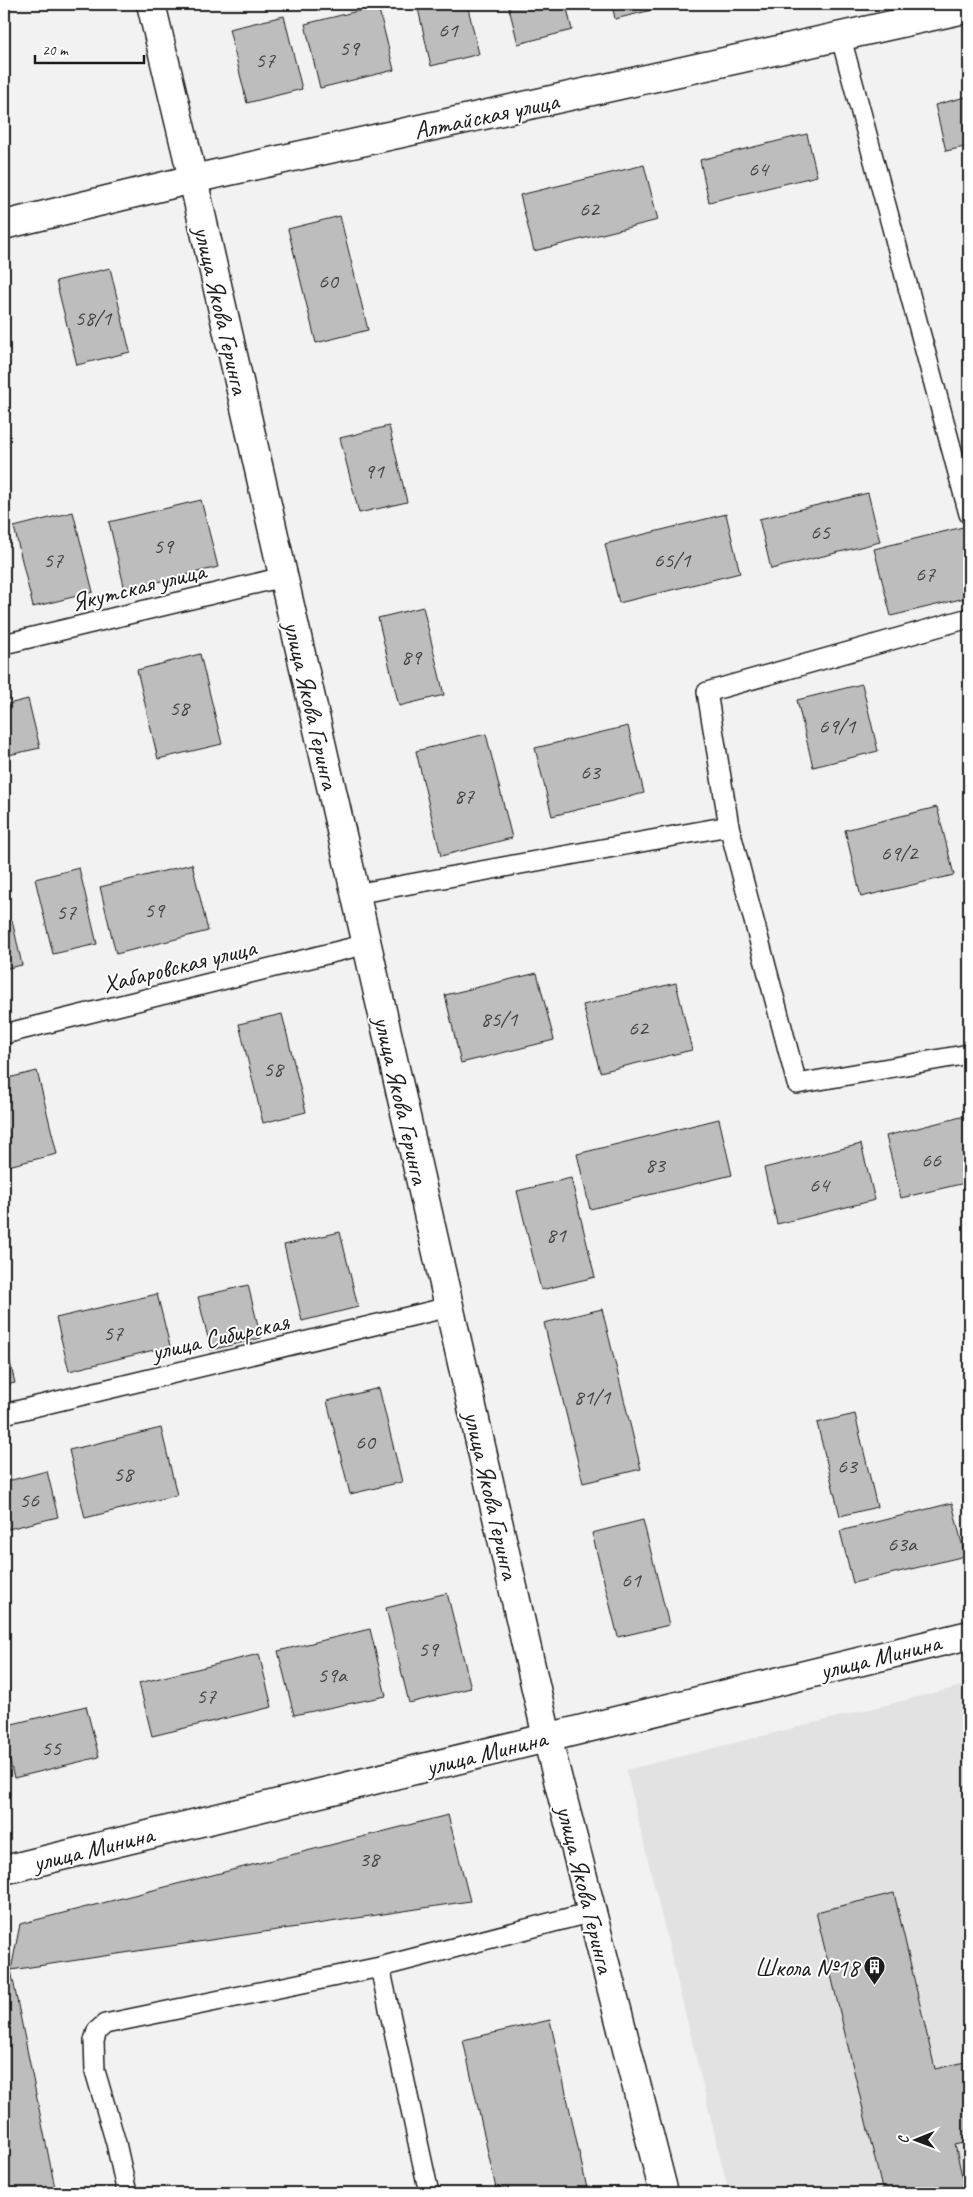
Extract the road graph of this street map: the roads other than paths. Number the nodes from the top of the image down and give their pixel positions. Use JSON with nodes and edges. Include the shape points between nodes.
{"nodes":[{"id":1,"x":151,"y":4,"type":"edge"},
{"id":2,"x":969,"y":8,"type":"edge"},
{"id":3,"x":842,"y":38,"type":"junction"},
{"id":4,"x":193,"y":179,"type":"junction"},
{"id":5,"x":4,"y":225,"type":"edge"},
{"id":6,"x":969,"y":514,"type":"edge"},
{"id":7,"x":283,"y":577,"type":"junction"},
{"id":8,"x":969,"y":618,"type":"edge"},
{"id":9,"x":4,"y":644,"type":"edge"},
{"id":10,"x":729,"y":826,"type":"junction"},
{"id":11,"x":355,"y":894,"type":"junction"},
{"id":12,"x":367,"y":944,"type":"junction"},
{"id":13,"x":4,"y":1034,"type":"edge"},
{"id":14,"x":969,"y":1054,"type":"edge"},
{"id":15,"x":449,"y":1307,"type":"junction"},
{"id":16,"x":4,"y":1414,"type":"edge"},
{"id":17,"x":969,"y":1635,"type":"edge"},
{"id":18,"x":547,"y":1737,"type":"junction"},
{"id":19,"x":4,"y":1870,"type":"edge"},
{"id":20,"x":592,"y":1912,"type":"junction"},
{"id":21,"x":380,"y":1967,"type":"junction"},
{"id":22,"x":126,"y":2193,"type":"edge"},
{"id":23,"x":429,"y":2193,"type":"edge"},
{"id":24,"x":664,"y":2193,"type":"edge"}],
"edges":[{"from":1,"to":4,"type":"street","name":"улица Якова Геринга"},
{"from":2,"to":3,"type":"street","name":"Алтайская улица"},
{"from":3,"to":4,"type":"street","name":"Алтайская улица"},
{"from":3,"to":6,"type":"lane"},
{"from":4,"to":5,"type":"street","name":"Алтайская улица"},
{"from":4,"to":7,"type":"street","name":"улица Якова Геринга"},
{"from":7,"to":9,"type":"lane","name":"Якутская улица"},
{"from":7,"to":11,"type":"street","name":"улица Якова Геринга"},
{"from":8,"to":10,"type":"lane","via":[[707,692]]},
{"from":10,"to":11,"type":"lane"},
{"from":10,"to":14,"type":"lane","via":[[796,1084]]},
{"from":11,"to":12,"type":"street","name":"улица Якова Геринга"},
{"from":12,"to":13,"type":"lane","name":"Хабаровская улица"},
{"from":12,"to":15,"type":"street","name":"улица Якова Геринга"},
{"from":15,"to":16,"type":"lane","name":"улица Сибирская"},
{"from":15,"to":18,"type":"street","name":"улица Якова Геринга"},
{"from":17,"to":18,"type":"street","name":"улица Минина"},
{"from":18,"to":19,"type":"street","name":"улица Минина"},
{"from":18,"to":20,"type":"street","name":"улица Якова Геринга"},
{"from":20,"to":21,"type":"lane"},
{"from":20,"to":24,"type":"street","name":"улица Якова Геринга"},
{"from":21,"to":22,"type":"lane","via":[[105,2024],[97,2031],[95,2071],[116,2143]]},
{"from":21,"to":23,"type":"lane"}]}
